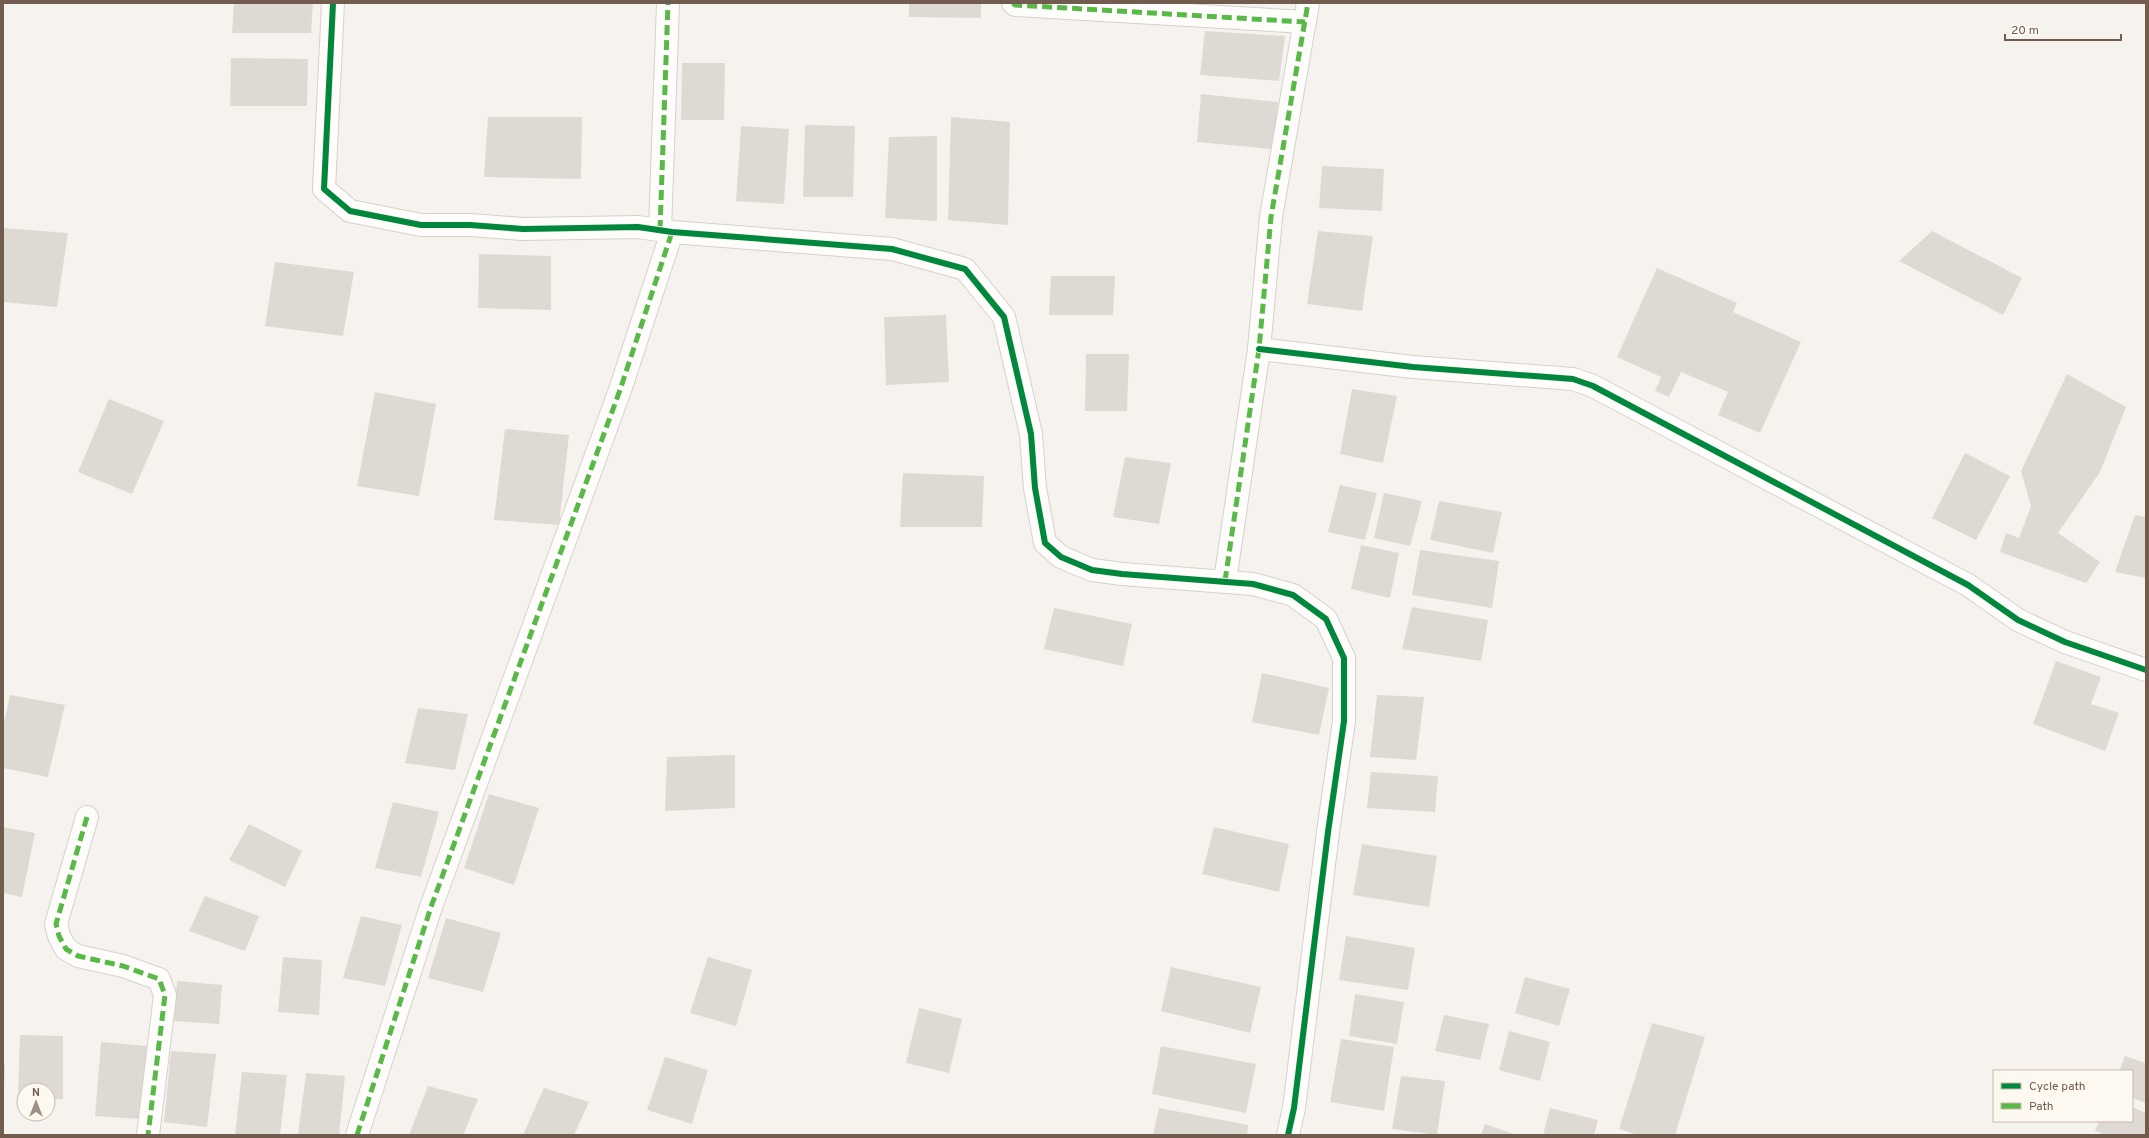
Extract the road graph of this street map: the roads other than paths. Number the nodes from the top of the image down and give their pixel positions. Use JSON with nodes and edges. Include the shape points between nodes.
{"nodes":[{"id":1,"x":333,"y":3,"type":"edge"},
{"id":2,"x":668,"y":3,"type":"edge"},
{"id":3,"x":1013,"y":3,"type":"edge"},
{"id":4,"x":1306,"y":13,"type":"edge"},
{"id":5,"x":666,"y":231,"type":"junction"},
{"id":6,"x":1259,"y":349,"type":"junction"},
{"id":7,"x":1225,"y":581,"type":"junction"},
{"id":8,"x":2146,"y":670,"type":"edge"},
{"id":9,"x":87,"y":817,"type":"dead end"},
{"id":10,"x":148,"y":1135,"type":"edge"},
{"id":11,"x":357,"y":1135,"type":"edge"},
{"id":12,"x":1288,"y":1135,"type":"edge"}],
"edges":[{"from":1,"to":5,"type":"street","via":[[324,189],[350,211],[421,225],[523,229],[638,227]]},
{"from":2,"to":5,"type":"street"},
{"from":3,"to":4,"type":"street"},
{"from":4,"to":6,"type":"street","via":[[1271,217]]},
{"from":5,"to":7,"type":"street","via":[[892,249],[965,269],[1004,317],[1031,434],[1035,488],[1045,543],[1062,557],[1092,570]]},
{"from":5,"to":11,"type":"street","via":[[620,390],[431,907]]},
{"from":6,"to":7,"type":"street"},
{"from":6,"to":8,"type":"street","via":[[1413,367],[1574,379],[1593,386],[1968,584],[2018,620],[2065,642]]},
{"from":7,"to":12,"type":"street","via":[[1254,584],[1293,595],[1326,618],[1344,658],[1344,721],[1294,1108]]},
{"from":9,"to":10,"type":"street","via":[[56,924],[66,949],[78,956],[123,966],[159,979],[166,995]]}]}
